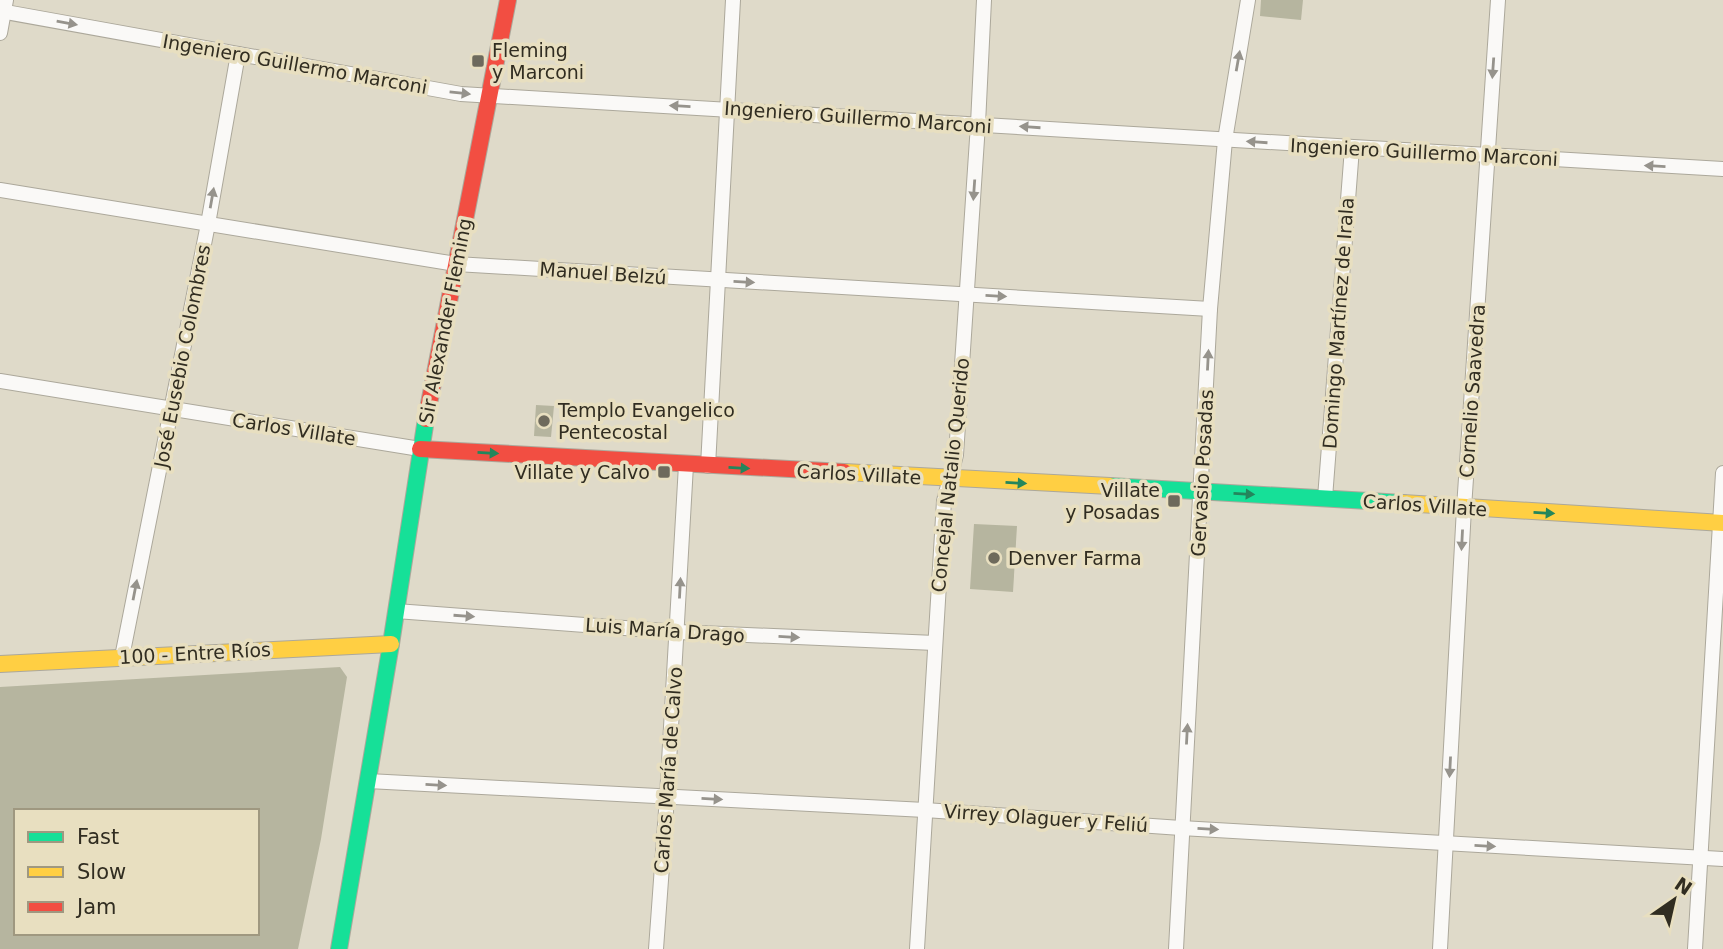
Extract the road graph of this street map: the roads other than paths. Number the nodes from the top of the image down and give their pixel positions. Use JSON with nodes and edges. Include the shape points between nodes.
{"nodes":[{"id":1,"x":508,"y":0,"type":"edge"},
{"id":2,"x":733,"y":0,"type":"edge"},
{"id":3,"x":984,"y":0,"type":"edge"},
{"id":4,"x":1248,"y":0,"type":"edge"},
{"id":5,"x":1498,"y":0,"type":"edge"},
{"id":6,"x":3,"y":8,"type":"edge"},
{"id":7,"x":0,"y":33,"type":"edge"},
{"id":8,"x":238,"y":54,"type":"junction"},
{"id":9,"x":489,"y":94,"type":"junction"},
{"id":10,"x":728,"y":108,"type":"junction"},
{"id":11,"x":978,"y":124,"type":"junction"},
{"id":12,"x":1225,"y":140,"type":"junction"},
{"id":13,"x":1352,"y":148,"type":"junction"},
{"id":14,"x":1488,"y":156,"type":"junction"},
{"id":15,"x":1723,"y":169,"type":"edge"},
{"id":16,"x":0,"y":190,"type":"edge"},
{"id":17,"x":208,"y":224,"type":"junction"},
{"id":18,"x":456,"y":264,"type":"junction"},
{"id":19,"x":717,"y":280,"type":"junction"},
{"id":20,"x":967,"y":295,"type":"junction"},
{"id":21,"x":1210,"y":309,"type":"junction"},
{"id":22,"x":0,"y":381,"type":"edge"},
{"id":23,"x":171,"y":409,"type":"junction"},
{"id":24,"x":419,"y":449,"type":"junction"},
{"id":25,"x":686,"y":465,"type":"junction"},
{"id":26,"x":708,"y":466,"type":"junction"},
{"id":27,"x":1723,"y":473,"type":"edge"},
{"id":28,"x":948,"y":480,"type":"junction"},
{"id":29,"x":1201,"y":492,"type":"junction"},
{"id":30,"x":1325,"y":498,"type":"junction"},
{"id":31,"x":1464,"y":508,"type":"junction"},
{"id":32,"x":1721,"y":523,"type":"edge"},
{"id":33,"x":396,"y":611,"type":"junction"},
{"id":34,"x":678,"y":632,"type":"junction"},
{"id":35,"x":935,"y":643,"type":"junction"},
{"id":36,"x":391,"y":644,"type":"junction"},
{"id":37,"x":122,"y":657,"type":"junction"},
{"id":38,"x":0,"y":664,"type":"edge"},
{"id":39,"x":368,"y":781,"type":"junction"},
{"id":40,"x":667,"y":797,"type":"junction"},
{"id":41,"x":925,"y":810,"type":"junction"},
{"id":42,"x":1181,"y":828,"type":"junction"},
{"id":43,"x":1446,"y":844,"type":"junction"},
{"id":44,"x":1700,"y":857,"type":"junction"},
{"id":45,"x":1723,"y":859,"type":"edge"},
{"id":46,"x":340,"y":949,"type":"edge"},
{"id":47,"x":656,"y":949,"type":"edge"},
{"id":48,"x":917,"y":949,"type":"edge"},
{"id":49,"x":1176,"y":949,"type":"edge"},
{"id":50,"x":1440,"y":949,"type":"edge"},
{"id":51,"x":1695,"y":949,"type":"edge"}],
"edges":[{"from":1,"to":9,"type":"main road","name":"Sir Alexander Fleming"},
{"from":2,"to":10,"type":"street"},
{"from":3,"to":11,"type":"street","name":"Concejal Natalio Querido"},
{"from":12,"to":4,"type":"street","name":"Gervasio Posadas","one_way":true},
{"from":5,"to":14,"type":"street","name":"Cornelio Saavedra","one_way":true},
{"from":6,"to":7,"type":"street"},
{"from":6,"to":8,"type":"street","name":"Ingeniero Guillermo Marconi","one_way":true},
{"from":8,"to":9,"type":"street","name":"Ingeniero Guillermo Marconi","one_way":true,"via":[[461,94]]},
{"from":17,"to":8,"type":"street","name":"José Eusebio Colombres","one_way":true},
{"from":10,"to":9,"type":"street","name":"Ingeniero Guillermo Marconi","one_way":true},
{"from":9,"to":18,"type":"main road","name":"Sir Alexander Fleming"},
{"from":10,"to":11,"type":"street","name":"Ingeniero Guillermo Marconi"},
{"from":10,"to":19,"type":"street"},
{"from":12,"to":11,"type":"street","name":"Ingeniero Guillermo Marconi","one_way":true},
{"from":11,"to":20,"type":"street","name":"Concejal Natalio Querido","one_way":true},
{"from":13,"to":12,"type":"street","name":"Ingeniero Guillermo Marconi","one_way":true},
{"from":12,"to":21,"type":"street","name":"Gervasio Posadas"},
{"from":13,"to":14,"type":"street","name":"Ingeniero Guillermo Marconi"},
{"from":13,"to":30,"type":"street","name":"Domingo Martínez de Irala"},
{"from":15,"to":14,"type":"street","name":"Ingeniero Guillermo Marconi","one_way":true},
{"from":14,"to":31,"type":"street","name":"Cornelio Saavedra"},
{"from":16,"to":17,"type":"street","name":"Manuel Belzú"},
{"from":17,"to":18,"type":"street","name":"Manuel Belzú"},
{"from":17,"to":23,"type":"street","name":"José Eusebio Colombres"},
{"from":18,"to":19,"type":"street","name":"Manuel Belzú"},
{"from":18,"to":24,"type":"main road","name":"Sir Alexander Fleming"},
{"from":19,"to":20,"type":"street","name":"Manuel Belzú","one_way":true},
{"from":19,"to":26,"type":"street"},
{"from":20,"to":21,"type":"street","name":"Manuel Belzú","one_way":true},
{"from":20,"to":28,"type":"street","name":"Concejal Natalio Querido","via":[[956,455]]},
{"from":29,"to":21,"type":"street","name":"Gervasio Posadas","one_way":true},
{"from":22,"to":23,"type":"street","name":"Carlos Villate"},
{"from":23,"to":24,"type":"street","name":"Carlos Villate"},
{"from":37,"to":23,"type":"street","name":"José Eusebio Colombres","one_way":true},
{"from":24,"to":25,"type":"main road","name":"Carlos Villate","one_way":true},
{"from":24,"to":33,"type":"main road","name":"Sir Alexander Fleming"},
{"from":25,"to":26,"type":"main road","name":"Carlos Villate"},
{"from":34,"to":25,"type":"street","name":"Carlos María de Calvo","one_way":true},
{"from":26,"to":28,"type":"main road","name":"Carlos Villate","one_way":true},
{"from":27,"to":32,"type":"street"},
{"from":28,"to":29,"type":"main road","name":"Carlos Villate","one_way":true},
{"from":28,"to":35,"type":"street","name":"Concejal Natalio Querido"},
{"from":29,"to":30,"type":"main road","name":"Carlos Villate","one_way":true},
{"from":42,"to":29,"type":"street","name":"Gervasio Posadas","one_way":true},
{"from":30,"to":31,"type":"main road","name":"Carlos Villate"},
{"from":31,"to":32,"type":"main road","name":"Carlos Villate","one_way":true},
{"from":31,"to":43,"type":"street","name":"Cornelio Saavedra","one_way":true},
{"from":32,"to":44,"type":"street"},
{"from":33,"to":34,"type":"street","name":"Luis María Drago","one_way":true},
{"from":33,"to":36,"type":"main road","name":"Sir Alexander Fleming"},
{"from":34,"to":35,"type":"street","name":"Luis María Drago","one_way":true},
{"from":34,"to":40,"type":"street","name":"Carlos María de Calvo"},
{"from":35,"to":41,"type":"street","name":"Concejal Natalio Querido"},
{"from":36,"to":37,"type":"main road","name":"100 - Entre Ríos"},
{"from":36,"to":39,"type":"main road","name":"Sir Alexander Fleming"},
{"from":37,"to":38,"type":"main road","name":"100 - Entre Ríos"},
{"from":39,"to":40,"type":"street","name":"Virrey Olaguer y Feliú","one_way":true},
{"from":39,"to":46,"type":"main road","name":"Sir Alexander Fleming"},
{"from":40,"to":41,"type":"street","name":"Virrey Olaguer y Feliú","one_way":true},
{"from":40,"to":47,"type":"street","name":"Carlos María de Calvo"},
{"from":41,"to":42,"type":"street","name":"Virrey Olaguer y Feliú"},
{"from":41,"to":48,"type":"street","name":"Concejal Natalio Querido"},
{"from":42,"to":43,"type":"street","name":"Virrey Olaguer y Feliú","one_way":true},
{"from":42,"to":49,"type":"street","name":"Gervasio Posadas"},
{"from":43,"to":44,"type":"street","name":"Virrey Olaguer y Feliú","one_way":true},
{"from":43,"to":50,"type":"street","name":"Cornelio Saavedra"},
{"from":44,"to":45,"type":"street","name":"Virrey Olaguer y Feliú"},
{"from":44,"to":51,"type":"street"}]}
